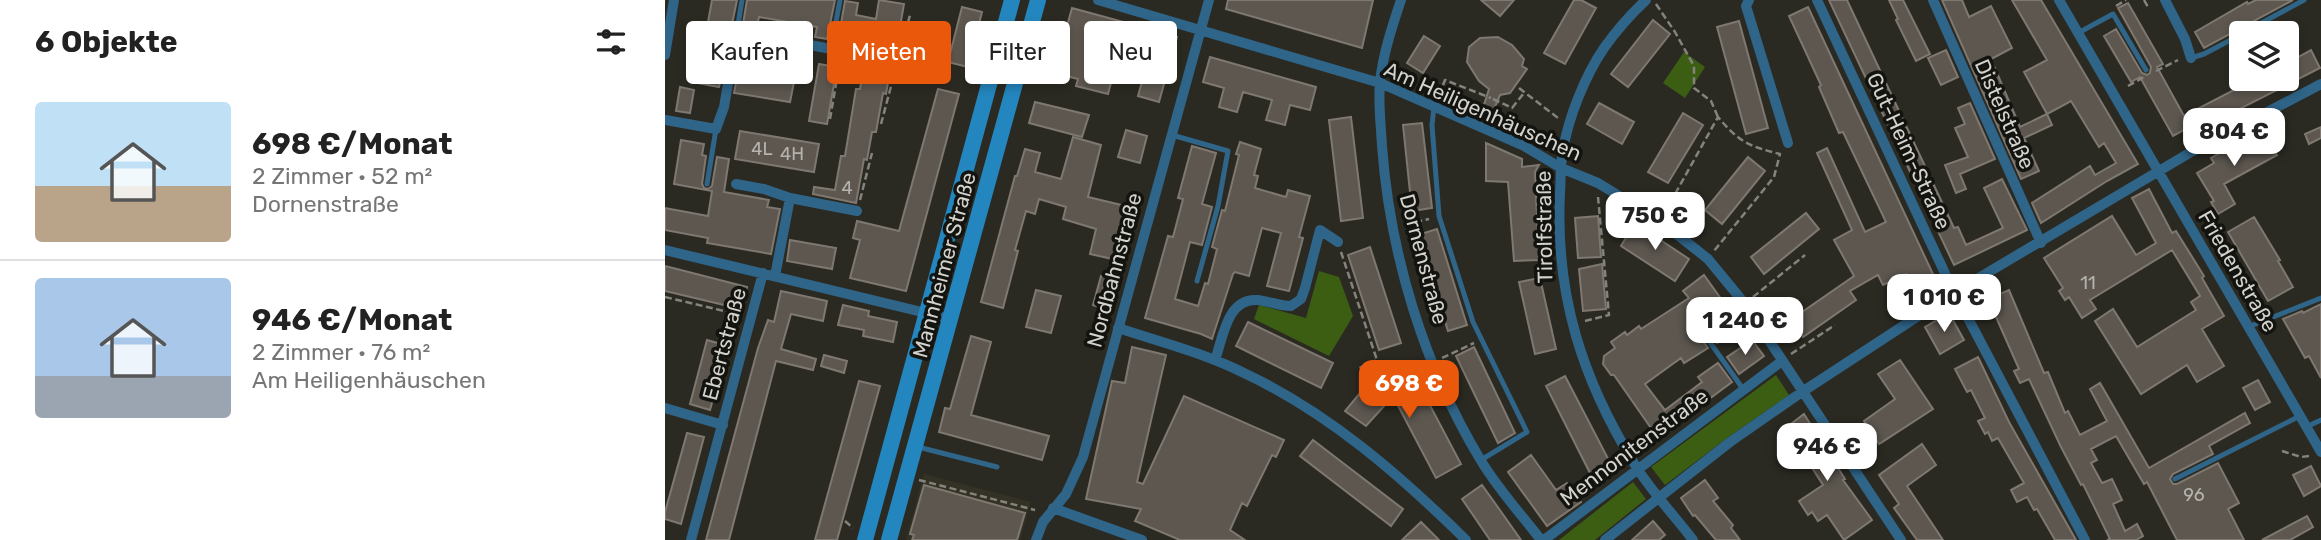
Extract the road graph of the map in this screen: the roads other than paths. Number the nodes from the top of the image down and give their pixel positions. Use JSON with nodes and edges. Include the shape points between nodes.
{"nodes":[{"id":1,"x":674,"y":0,"type":"edge"},
{"id":2,"x":742,"y":0,"type":"edge"},
{"id":3,"x":840,"y":0,"type":"edge"},
{"id":4,"x":1098,"y":0,"type":"edge"},
{"id":5,"x":1209,"y":0,"type":"edge"},
{"id":6,"x":1401,"y":0,"type":"edge"},
{"id":7,"x":1749,"y":0,"type":"edge"},
{"id":8,"x":1817,"y":0,"type":"edge"},
{"id":9,"x":1933,"y":0,"type":"edge"},
{"id":10,"x":2059,"y":0,"type":"edge"},
{"id":11,"x":2165,"y":0,"type":"edge"},
{"id":12,"x":2304,"y":0,"type":"edge"},
{"id":13,"x":1011,"y":2,"type":"edge"},
{"id":14,"x":1645,"y":2,"type":"edge"},
{"id":15,"x":1037,"y":6,"type":"edge"},
{"id":16,"x":739,"y":21,"type":"edge"},
{"id":17,"x":836,"y":21,"type":"edge"},
{"id":18,"x":2266,"y":21,"type":"edge"},
{"id":19,"x":1201,"y":30,"type":"junction"},
{"id":20,"x":2078,"y":33,"type":"junction"},
{"id":21,"x":2229,"y":41,"type":"edge"},
{"id":22,"x":665,"y":55,"type":"edge"},
{"id":23,"x":2191,"y":58,"type":"joint"},
{"id":24,"x":2146,"y":70,"type":"dead end"},
{"id":25,"x":1380,"y":83,"type":"junction"},
{"id":26,"x":728,"y":84,"type":"edge"},
{"id":27,"x":2321,"y":84,"type":"edge"},
{"id":28,"x":1434,"y":107,"type":"junction"},
{"id":29,"x":665,"y":120,"type":"edge"},
{"id":30,"x":716,"y":129,"type":"junction"},
{"id":31,"x":1172,"y":135,"type":"junction"},
{"id":32,"x":1788,"y":143,"type":"dead end"},
{"id":33,"x":1561,"y":168,"type":"junction"},
{"id":34,"x":2159,"y":172,"type":"junction"},
{"id":35,"x":707,"y":184,"type":"dead end"},
{"id":36,"x":736,"y":184,"type":"dead end"},
{"id":37,"x":790,"y":198,"type":"junction"},
{"id":38,"x":857,"y":211,"type":"road end"},
{"id":39,"x":1338,"y":242,"type":"road end"},
{"id":40,"x":2041,"y":243,"type":"junction"},
{"id":41,"x":665,"y":250,"type":"edge"},
{"id":42,"x":763,"y":273,"type":"junction"},
{"id":43,"x":775,"y":276,"type":"junction"},
{"id":44,"x":1197,"y":281,"type":"dead end"},
{"id":45,"x":1955,"y":292,"type":"junction"},
{"id":46,"x":2321,"y":298,"type":"edge"},
{"id":47,"x":926,"y":313,"type":"junction"},
{"id":48,"x":951,"y":319,"type":"junction"},
{"id":49,"x":1695,"y":321,"type":"dead end"},
{"id":50,"x":2248,"y":327,"type":"junction"},
{"id":51,"x":1118,"y":328,"type":"junction"},
{"id":52,"x":1786,"y":358,"type":"junction"},
{"id":53,"x":1215,"y":360,"type":"junction"},
{"id":54,"x":1743,"y":390,"type":"junction"},
{"id":55,"x":1802,"y":392,"type":"junction"},
{"id":56,"x":665,"y":408,"type":"edge"},
{"id":57,"x":2300,"y":416,"type":"junction"},
{"id":58,"x":2321,"y":419,"type":"edge"},
{"id":59,"x":723,"y":425,"type":"junction"},
{"id":60,"x":2306,"y":427,"type":"junction"},
{"id":61,"x":915,"y":447,"type":"junction"},
{"id":62,"x":2316,"y":454,"type":"edge"},
{"id":63,"x":1481,"y":460,"type":"junction"},
{"id":64,"x":997,"y":467,"type":"dead end"},
{"id":65,"x":1637,"y":469,"type":"junction"},
{"id":66,"x":2175,"y":479,"type":"dead end"},
{"id":67,"x":1659,"y":496,"type":"junction"},
{"id":68,"x":1053,"y":508,"type":"junction"},
{"id":69,"x":691,"y":540,"type":"edge"},
{"id":70,"x":865,"y":540,"type":"edge"},
{"id":71,"x":889,"y":540,"type":"edge"},
{"id":72,"x":1036,"y":540,"type":"edge"},
{"id":73,"x":1142,"y":540,"type":"edge"},
{"id":74,"x":1466,"y":540,"type":"edge"},
{"id":75,"x":1542,"y":540,"type":"edge"},
{"id":76,"x":1605,"y":540,"type":"edge"},
{"id":77,"x":1693,"y":540,"type":"edge"},
{"id":78,"x":1901,"y":540,"type":"edge"},
{"id":79,"x":2085,"y":540,"type":"edge"}],
"edges":[{"from":1,"to":22,"type":"street"},
{"from":2,"to":16,"type":"lane"},
{"from":3,"to":17,"type":"lane"},
{"from":4,"to":19,"type":"street","name":"Am Heiligenhäuschen"},
{"from":5,"to":19,"type":"street","name":"Nordbahnstraße"},
{"from":6,"to":25,"type":"street","name":"Dornenstraße"},
{"from":7,"to":32,"type":"street","via":[[1746,6]]},
{"from":8,"to":45,"type":"street","name":"Gut-Heim-Straße"},
{"from":9,"to":40,"type":"street","name":"Distelstraße"},
{"from":10,"to":20,"type":"street","name":"Friedenstraße"},
{"from":11,"to":23,"type":"street"},
{"from":12,"to":18,"type":"lane"},
{"from":13,"to":15,"type":"main road"},
{"from":13,"to":47,"type":"main road","name":"Mannheimer Straße"},
{"from":14,"to":33,"type":"street","name":"Tirolfstraße","via":[[1604,49],[1579,97]]},
{"from":15,"to":48,"type":"main road","name":"Mannheimer Straße"},
{"from":19,"to":25,"type":"street","name":"Am Heiligenhäuschen"},
{"from":19,"to":31,"type":"street","name":"Nordbahnstraße"},
{"from":20,"to":24,"type":"lane","via":[[2113,14]]},
{"from":20,"to":34,"type":"street","name":"Friedenstraße"},
{"from":21,"to":23,"type":"lane"},
{"from":25,"to":28,"type":"street","name":"Am Heiligenhäuschen"},
{"from":25,"to":63,"type":"street","name":"Dornenstraße","via":[[1385,183],[1404,278],[1432,362]]},
{"from":26,"to":30,"type":"street"},
{"from":27,"to":34,"type":"street"},
{"from":28,"to":33,"type":"street","name":"Am Heiligenhäuschen","via":[[1524,146]]},
{"from":28,"to":63,"type":"lane","via":[[1439,216],[1480,340],[1527,432]]},
{"from":29,"to":30,"type":"street"},
{"from":30,"to":35,"type":"lane"},
{"from":31,"to":44,"type":"lane","via":[[1228,151]]},
{"from":31,"to":51,"type":"street","name":"Nordbahnstraße"},
{"from":33,"to":52,"type":"street","name":"Am Heiligenhäuschen","via":[[1598,183],[1660,220],[1708,259]]},
{"from":33,"to":65,"type":"street","name":"Tirolfstraße","via":[[1560,264],[1569,316],[1598,396]]},
{"from":34,"to":40,"type":"street"},
{"from":34,"to":50,"type":"street","name":"Friedenstraße"},
{"from":36,"to":37,"type":"street"},
{"from":37,"to":38,"type":"street"},
{"from":37,"to":43,"type":"street"},
{"from":39,"to":53,"type":"street","via":[[1320,230],[1301,299],[1291,306],[1251,300],[1233,310]]},
{"from":40,"to":45,"type":"street"},
{"from":41,"to":42,"type":"street"},
{"from":42,"to":43,"type":"street"},
{"from":42,"to":59,"type":"street","name":"Ebertstraße"},
{"from":43,"to":47,"type":"street"},
{"from":45,"to":55,"type":"street"},
{"from":45,"to":79,"type":"street","name":"Gut-Heim-Straße"},
{"from":46,"to":50,"type":"lane"},
{"from":47,"to":48,"type":"street"},
{"from":47,"to":70,"type":"main road","name":"Mannheimer Straße"},
{"from":48,"to":61,"type":"main road","name":"Mannheimer Straße"},
{"from":49,"to":54,"type":"lane"},
{"from":50,"to":57,"type":"street","name":"Friedenstraße"},
{"from":51,"to":53,"type":"street"},
{"from":51,"to":68,"type":"street","name":"Nordbahnstraße","via":[[1083,457],[1066,494]]},
{"from":52,"to":54,"type":"street","name":"Mennonitenstraße"},
{"from":52,"to":55,"type":"street","name":"Am Heiligenhäuschen"},
{"from":53,"to":74,"type":"street","via":[[1275,388],[1344,433]]},
{"from":54,"to":65,"type":"street","name":"Mennonitenstraße"},
{"from":55,"to":67,"type":"street"},
{"from":55,"to":78,"type":"street","name":"Am Heiligenhäuschen"},
{"from":56,"to":59,"type":"street","name":"Ebertstraße"},
{"from":57,"to":60,"type":"street","name":"Friedenstraße"},
{"from":57,"to":66,"type":"lane"},
{"from":58,"to":60,"type":"lane"},
{"from":59,"to":69,"type":"street","name":"Ebertstraße"},
{"from":60,"to":62,"type":"street","name":"Friedenstraße"},
{"from":61,"to":64,"type":"lane"},
{"from":61,"to":71,"type":"main road","name":"Mannheimer Straße"},
{"from":63,"to":75,"type":"street","name":"Dornenstraße"},
{"from":65,"to":67,"type":"street","name":"Tirolfstraße"},
{"from":65,"to":75,"type":"street","name":"Mennonitenstraße"},
{"from":67,"to":76,"type":"street"},
{"from":67,"to":77,"type":"street","name":"Tirolfstraße"},
{"from":68,"to":72,"type":"street","name":"Nordbahnstraße"},
{"from":68,"to":73,"type":"street"}]}
